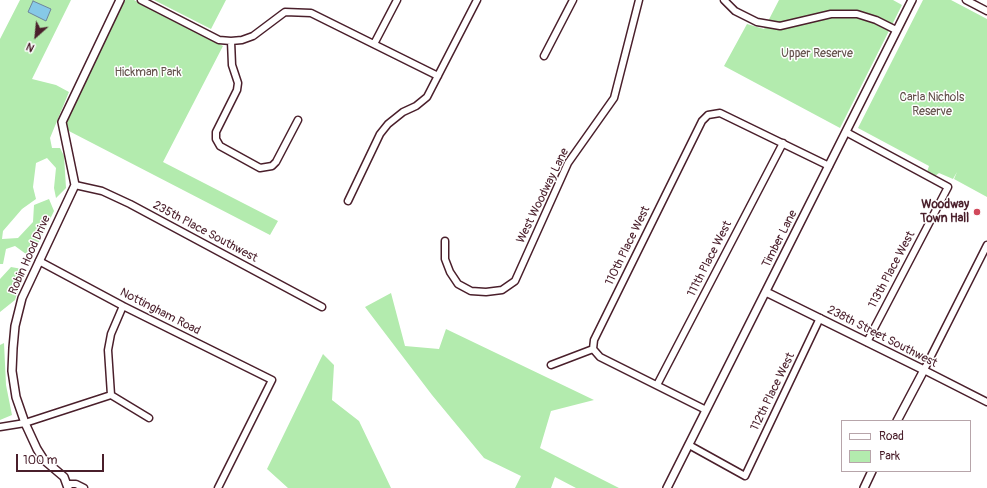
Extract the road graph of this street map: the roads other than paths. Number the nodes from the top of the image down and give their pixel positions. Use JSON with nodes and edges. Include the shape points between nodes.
{"nodes":[{"id":1,"x":120,"y":0,"type":"edge"},
{"id":2,"x":141,"y":0,"type":"edge"},
{"id":3,"x":397,"y":0,"type":"edge"},
{"id":4,"x":477,"y":0,"type":"edge"},
{"id":5,"x":573,"y":0,"type":"edge"},
{"id":6,"x":639,"y":0,"type":"edge"},
{"id":7,"x":724,"y":0,"type":"edge"},
{"id":8,"x":912,"y":0,"type":"edge"},
{"id":9,"x":966,"y":0,"type":"edge"},
{"id":10,"x":987,"y":11,"type":"edge"},
{"id":11,"x":896,"y":30,"type":"junction"},
{"id":12,"x":231,"y":41,"type":"junction"},
{"id":13,"x":374,"y":44,"type":"junction"},
{"id":14,"x":544,"y":56,"type":"dead end"},
{"id":15,"x":438,"y":76,"type":"junction"},
{"id":16,"x":298,"y":120,"type":"dead end"},
{"id":17,"x":846,"y":132,"type":"junction"},
{"id":18,"x":783,"y":143,"type":"junction"},
{"id":19,"x":829,"y":166,"type":"junction"},
{"id":20,"x":75,"y":186,"type":"junction"},
{"id":21,"x":348,"y":201,"type":"dead end"},
{"id":22,"x":445,"y":241,"type":"dead end"},
{"id":23,"x":987,"y":245,"type":"edge"},
{"id":24,"x":985,"y":254,"type":"edge"},
{"id":25,"x":39,"y":261,"type":"junction"},
{"id":26,"x":766,"y":292,"type":"junction"},
{"id":27,"x":123,"y":306,"type":"junction"},
{"id":28,"x":322,"y":307,"type":"dead end"},
{"id":29,"x":820,"y":318,"type":"junction"},
{"id":30,"x":867,"y":342,"type":"junction"},
{"id":31,"x":592,"y":349,"type":"junction"},
{"id":32,"x":551,"y":365,"type":"dead end"},
{"id":33,"x":924,"y":370,"type":"junction"},
{"id":34,"x":657,"y":385,"type":"junction"},
{"id":35,"x":111,"y":395,"type":"junction"},
{"id":36,"x":987,"y":402,"type":"edge"},
{"id":37,"x":706,"y":410,"type":"junction"},
{"id":38,"x":149,"y":418,"type":"dead end"},
{"id":39,"x":898,"y":420,"type":"edge"},
{"id":40,"x":24,"y":423,"type":"junction"},
{"id":41,"x":0,"y":427,"type":"edge"},
{"id":42,"x":689,"y":445,"type":"junction"},
{"id":43,"x":872,"y":472,"type":"edge"},
{"id":44,"x":68,"y":486,"type":"edge"},
{"id":45,"x":84,"y":488,"type":"edge"},
{"id":46,"x":218,"y":488,"type":"edge"},
{"id":47,"x":667,"y":488,"type":"edge"},
{"id":48,"x":864,"y":488,"type":"edge"}],
"edges":[{"from":1,"to":20,"type":"street","via":[[62,122]]},
{"from":2,"to":12,"type":"street","via":[[219,40]]},
{"from":3,"to":13,"type":"street"},
{"from":4,"to":15,"type":"street"},
{"from":5,"to":14,"type":"street"},
{"from":6,"to":22,"type":"street","name":"West Woodway Lane","via":[[614,98],[568,163],[515,281],[502,290],[486,292],[471,291],[458,284],[445,259]]},
{"from":7,"to":11,"type":"street","via":[[736,12],[757,22],[772,25],[780,26],[832,14],[857,14]]},
{"from":8,"to":11,"type":"street","name":"Timber Lane"},
{"from":9,"to":10,"type":"street"},
{"from":11,"to":17,"type":"street","name":"Timber Lane"},
{"from":12,"to":13,"type":"street","via":[[253,36],[285,12],[296,11],[311,14]]},
{"from":12,"to":16,"type":"street","via":[[232,65],[238,83],[216,132],[220,146],[260,168],[272,166]]},
{"from":13,"to":15,"type":"street"},
{"from":15,"to":21,"type":"street","via":[[427,97],[398,116],[380,134]]},
{"from":17,"to":19,"type":"street","name":"Timber Lane"},
{"from":17,"to":30,"type":"street","name":"113th Place West","via":[[948,187]]},
{"from":18,"to":19,"type":"street"},
{"from":18,"to":31,"type":"street","name":"110th Place West","via":[[720,112],[708,115],[702,121],[604,319]]},
{"from":18,"to":34,"type":"street","name":"111th Place West"},
{"from":19,"to":26,"type":"street","name":"Timber Lane"},
{"from":20,"to":25,"type":"street","name":"Robin Hood Drive"},
{"from":20,"to":28,"type":"street","name":"235th Place Southwest","via":[[102,191],[130,204]]},
{"from":23,"to":24,"type":"street"},
{"from":24,"to":33,"type":"street"},
{"from":25,"to":27,"type":"street","name":"Nottingham Road"},
{"from":25,"to":40,"type":"street","name":"Robin Hood Drive","via":[[22,298],[15,326],[12,371]]},
{"from":26,"to":29,"type":"street","name":"238th Street Southwest"},
{"from":26,"to":37,"type":"street","name":"Timber Lane"},
{"from":27,"to":35,"type":"street","via":[[111,334],[108,350]]},
{"from":27,"to":46,"type":"street","name":"Nottingham Road","via":[[272,380]]},
{"from":29,"to":30,"type":"street","name":"238th Street Southwest"},
{"from":29,"to":42,"type":"street","name":"112th Place West","via":[[745,476]]},
{"from":30,"to":33,"type":"street","name":"238th Street Southwest"},
{"from":31,"to":32,"type":"street"},
{"from":31,"to":34,"type":"street","via":[[600,356]]},
{"from":33,"to":36,"type":"street","name":"238th Street Southwest"},
{"from":33,"to":39,"type":"street"},
{"from":34,"to":37,"type":"street"},
{"from":35,"to":38,"type":"street"},
{"from":35,"to":40,"type":"street"},
{"from":37,"to":42,"type":"street","name":"Timber Lane"},
{"from":40,"to":41,"type":"street"},
{"from":40,"to":44,"type":"street","name":"Robin Hood Drive","via":[[44,460],[64,477]]},
{"from":42,"to":47,"type":"street","name":"Timber Lane"},
{"from":43,"to":48,"type":"street"},
{"from":44,"to":45,"type":"street","name":"Robin Hood Drive","via":[[76,484]]}]}
